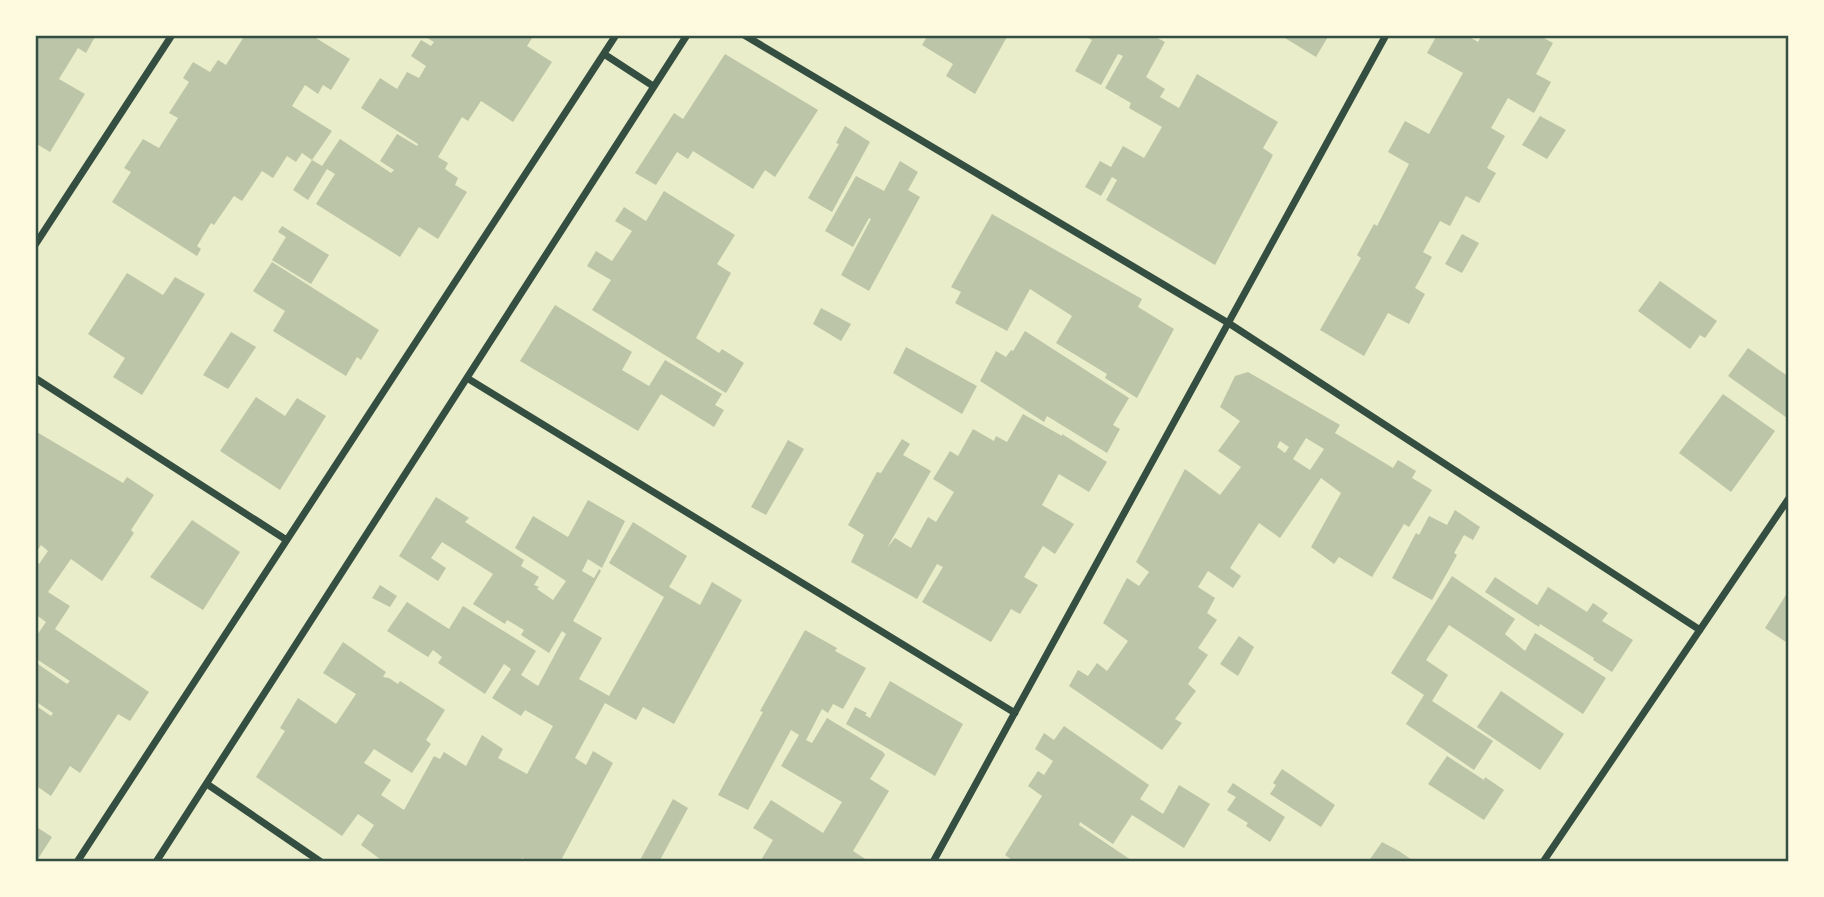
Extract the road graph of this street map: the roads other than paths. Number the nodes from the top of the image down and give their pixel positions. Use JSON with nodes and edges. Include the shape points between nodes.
{"nodes":[{"id":1,"x":172,"y":35,"type":"edge"},
{"id":2,"x":616,"y":35,"type":"edge"},
{"id":3,"x":687,"y":35,"type":"edge"},
{"id":4,"x":744,"y":35,"type":"edge"},
{"id":5,"x":1386,"y":35,"type":"edge"},
{"id":6,"x":604,"y":54,"type":"junction"},
{"id":7,"x":653,"y":86,"type":"junction"},
{"id":8,"x":35,"y":245,"type":"edge"},
{"id":9,"x":1230,"y":324,"type":"junction"},
{"id":10,"x":35,"y":377,"type":"edge"},
{"id":11,"x":467,"y":378,"type":"junction"},
{"id":12,"x":1789,"y":498,"type":"edge"},
{"id":13,"x":285,"y":540,"type":"junction"},
{"id":14,"x":1700,"y":630,"type":"junction"},
{"id":15,"x":1015,"y":713,"type":"junction"},
{"id":16,"x":207,"y":784,"type":"junction"},
{"id":17,"x":77,"y":862,"type":"edge"},
{"id":18,"x":156,"y":862,"type":"edge"},
{"id":19,"x":321,"y":862,"type":"edge"},
{"id":20,"x":933,"y":862,"type":"edge"},
{"id":21,"x":1543,"y":862,"type":"edge"}],
"edges":[{"from":1,"to":8,"type":"street"},
{"from":2,"to":6,"type":"street"},
{"from":3,"to":7,"type":"street"},
{"from":4,"to":9,"type":"street"},
{"from":5,"to":9,"type":"street"},
{"from":6,"to":7,"type":"street"},
{"from":6,"to":13,"type":"street"},
{"from":7,"to":11,"type":"street"},
{"from":9,"to":14,"type":"street"},
{"from":9,"to":15,"type":"street"},
{"from":10,"to":13,"type":"street"},
{"from":11,"to":15,"type":"street"},
{"from":11,"to":16,"type":"street"},
{"from":12,"to":14,"type":"street"},
{"from":13,"to":17,"type":"street"},
{"from":14,"to":21,"type":"street"},
{"from":15,"to":20,"type":"street"},
{"from":16,"to":18,"type":"street"},
{"from":16,"to":19,"type":"street"}]}
